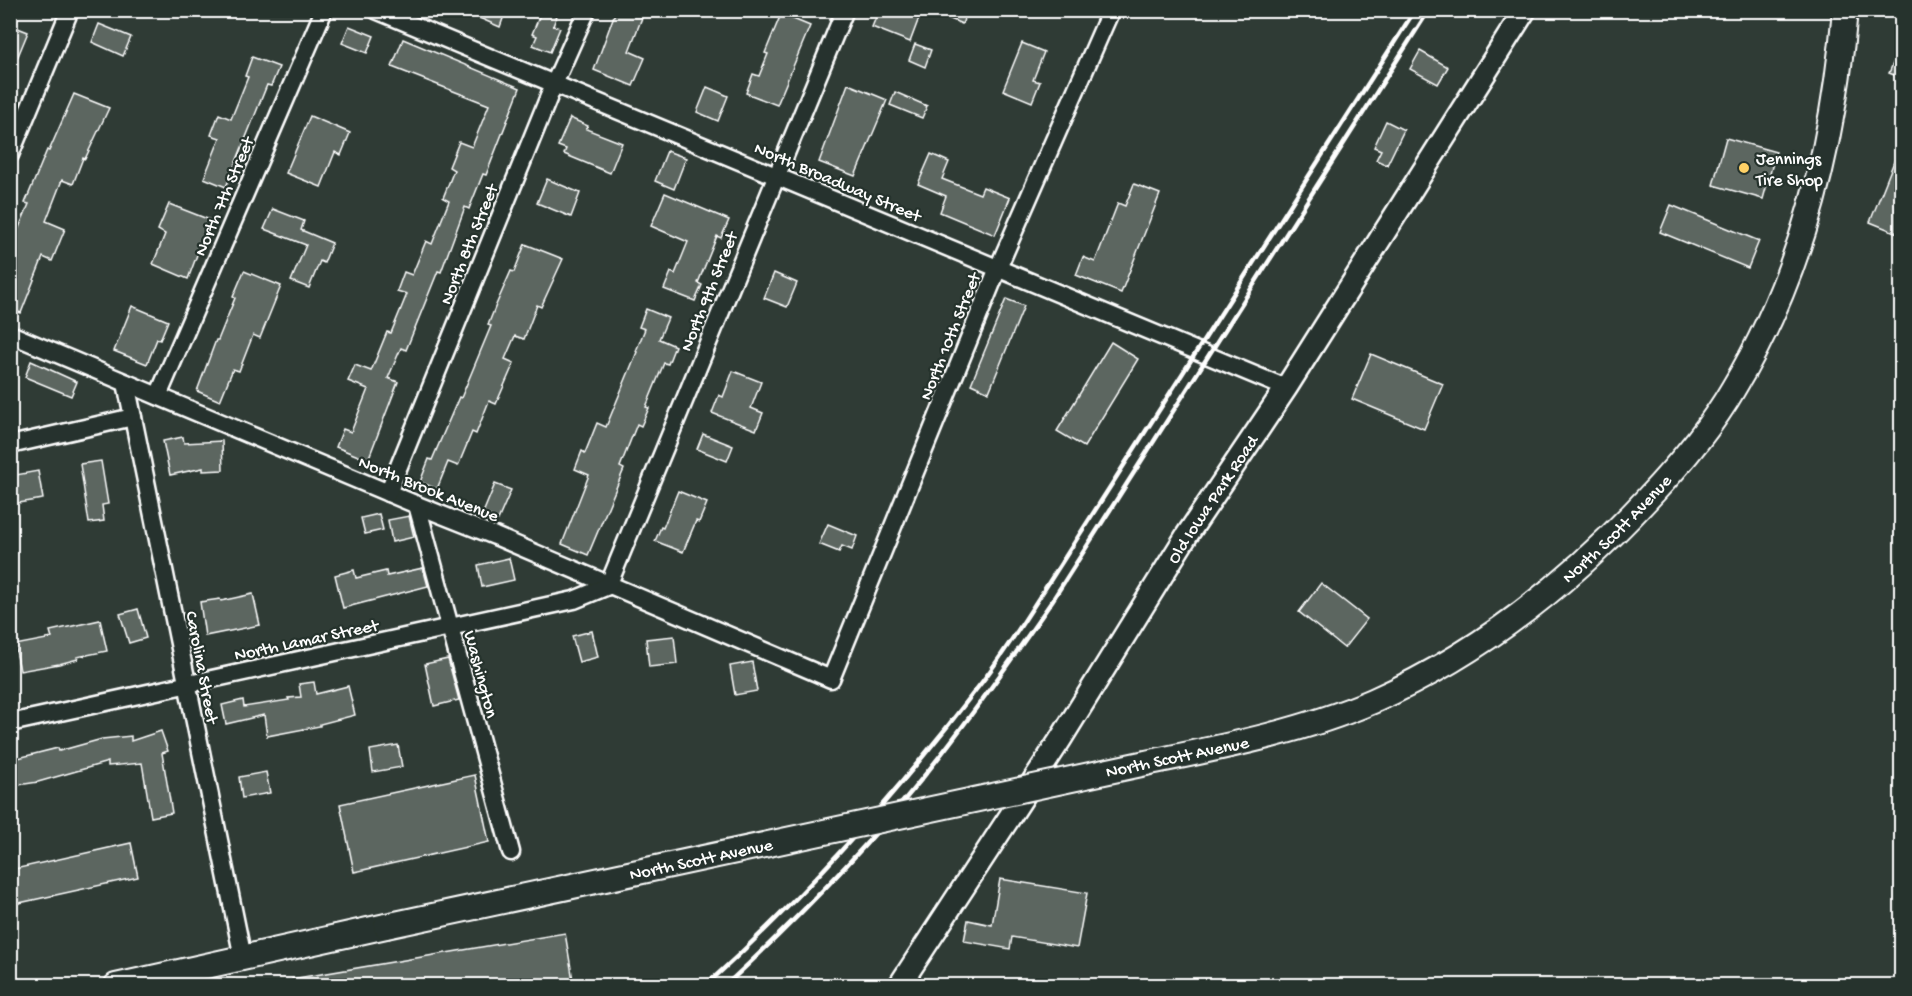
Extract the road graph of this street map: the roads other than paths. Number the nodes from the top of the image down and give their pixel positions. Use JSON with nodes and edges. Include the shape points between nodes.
{"nodes":[{"id":1,"x":70,"y":10,"type":"edge"},
{"id":2,"x":324,"y":10,"type":"edge"},
{"id":3,"x":376,"y":10,"type":"edge"},
{"id":4,"x":587,"y":10,"type":"edge"},
{"id":5,"x":845,"y":10,"type":"edge"},
{"id":6,"x":1111,"y":10,"type":"edge"},
{"id":7,"x":1525,"y":10,"type":"edge"},
{"id":8,"x":1845,"y":11,"type":"edge"},
{"id":9,"x":554,"y":84,"type":"junction"},
{"id":10,"x":10,"y":155,"type":"edge"},
{"id":11,"x":776,"y":177,"type":"junction"},
{"id":12,"x":998,"y":268,"type":"junction"},
{"id":13,"x":10,"y":334,"type":"edge"},
{"id":14,"x":126,"y":383,"type":"junction"},
{"id":15,"x":1286,"y":388,"type":"junction"},
{"id":16,"x":158,"y":396,"type":"junction"},
{"id":17,"x":133,"y":417,"type":"junction"},
{"id":18,"x":10,"y":445,"type":"edge"},
{"id":19,"x":388,"y":493,"type":"junction"},
{"id":20,"x":417,"y":506,"type":"junction"},
{"id":21,"x":608,"y":586,"type":"junction"},
{"id":22,"x":449,"y":627,"type":"junction"},
{"id":23,"x":831,"y":679,"type":"joint"},
{"id":24,"x":187,"y":683,"type":"junction"},
{"id":25,"x":10,"y":723,"type":"edge"},
{"id":26,"x":511,"y":852,"type":"dead end"},
{"id":27,"x":243,"y":958,"type":"junction"},
{"id":28,"x":116,"y":986,"type":"edge"},
{"id":29,"x":899,"y":986,"type":"edge"}],
"edges":[{"from":1,"to":10,"type":"street"},
{"from":2,"to":16,"type":"street","name":"North 7th Street"},
{"from":3,"to":9,"type":"street","name":"North Broadway Street"},
{"from":4,"to":9,"type":"street","name":"North 8th Street"},
{"from":5,"to":11,"type":"street","name":"North 9th Street"},
{"from":6,"to":12,"type":"street","name":"North 10th Street"},
{"from":7,"to":15,"type":"street","name":"Old Iowa Park Road"},
{"from":8,"to":27,"type":"main road","name":"North Scott Avenue","bridge":true,"via":[[1833,114],[1818,180],[1795,255],[1766,327],[1733,390],[1667,478],[1607,541],[1531,607],[1486,639],[1372,701],[1246,742]]},
{"from":9,"to":11,"type":"street","name":"North Broadway Street"},
{"from":9,"to":19,"type":"street","name":"North 8th Street"},
{"from":11,"to":12,"type":"street","name":"North Broadway Street"},
{"from":11,"to":21,"type":"street","name":"North 9th Street"},
{"from":12,"to":15,"type":"street","name":"North Broadway Street"},
{"from":12,"to":23,"type":"street","name":"North 10th Street"},
{"from":13,"to":14,"type":"street","name":"North Brook Avenue"},
{"from":14,"to":16,"type":"street","name":"North Brook Avenue"},
{"from":14,"to":17,"type":"street","name":"Carolina Street"},
{"from":15,"to":29,"type":"street","name":"Old Iowa Park Road","via":[[1187,535],[1060,740]]},
{"from":16,"to":19,"type":"street","name":"North Brook Avenue"},
{"from":17,"to":18,"type":"street"},
{"from":17,"to":24,"type":"street","name":"Carolina Street"},
{"from":19,"to":20,"type":"street","name":"North Brook Avenue"},
{"from":20,"to":21,"type":"street","name":"North Brook Avenue"},
{"from":20,"to":22,"type":"street","name":"Washington"},
{"from":21,"to":22,"type":"street","name":"North Lamar Street","via":[[574,600]]},
{"from":21,"to":23,"type":"street","name":"North Brook Avenue"},
{"from":22,"to":24,"type":"street","name":"North Lamar Street"},
{"from":22,"to":26,"type":"street","name":"Washington"},
{"from":24,"to":25,"type":"street","name":"North Lamar Street"},
{"from":24,"to":27,"type":"street","name":"Carolina Street"},
{"from":27,"to":28,"type":"main road","name":"North Scott Avenue"}]}
